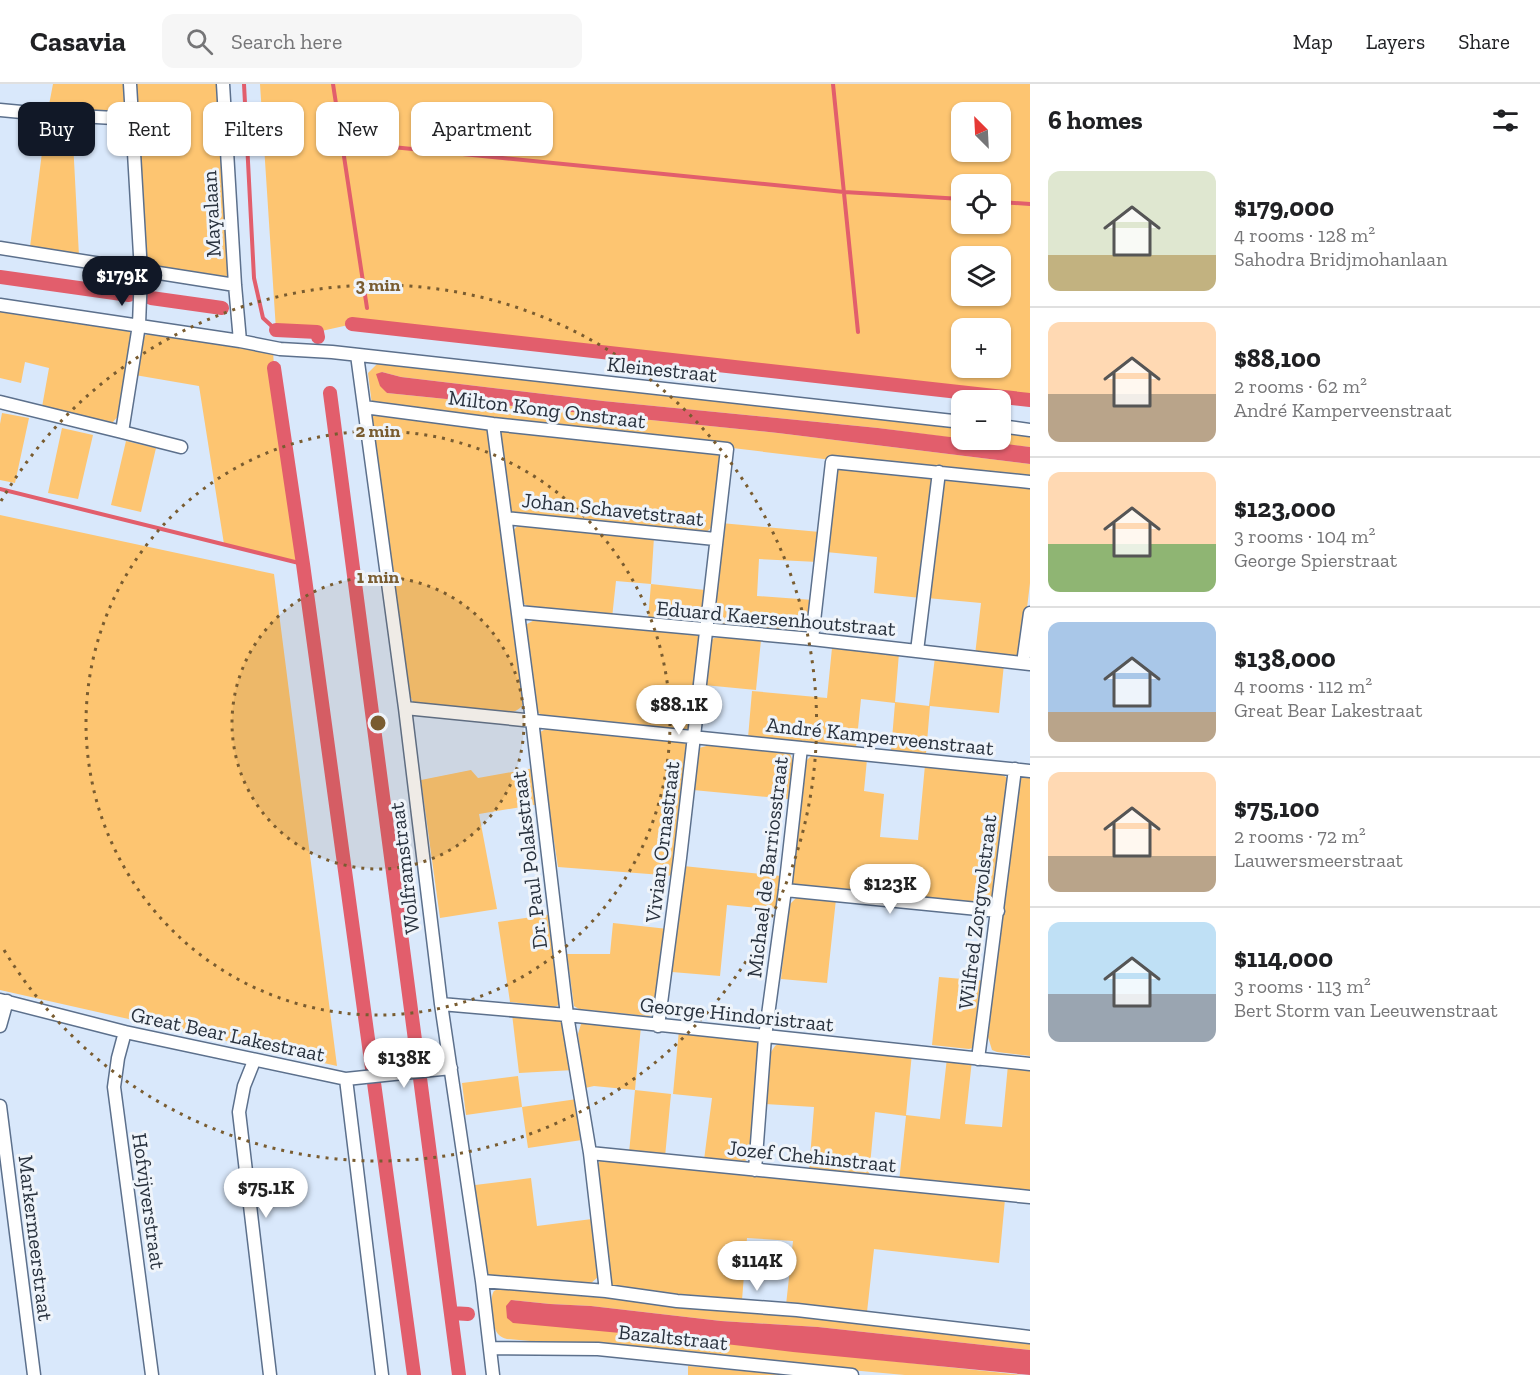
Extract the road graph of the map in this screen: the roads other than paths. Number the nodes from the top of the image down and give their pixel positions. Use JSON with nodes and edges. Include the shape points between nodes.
{"nodes":[{"id":1,"x":130,"y":84,"type":"edge"},
{"id":2,"x":223,"y":84,"type":"edge"},
{"id":3,"x":131,"y":102,"type":"edge"},
{"id":4,"x":0,"y":110,"type":"edge"},
{"id":5,"x":107,"y":118,"type":"edge"},
{"id":6,"x":134,"y":156,"type":"edge"},
{"id":7,"x":0,"y":248,"type":"edge"},
{"id":8,"x":141,"y":272,"type":"junction"},
{"id":9,"x":235,"y":285,"type":"junction"},
{"id":10,"x":0,"y":305,"type":"edge"},
{"id":11,"x":139,"y":325,"type":"junction"},
{"id":12,"x":240,"y":340,"type":"junction"},
{"id":13,"x":357,"y":356,"type":"junction"},
{"id":14,"x":0,"y":402,"type":"edge"},
{"id":15,"x":364,"y":407,"type":"junction"},
{"id":16,"x":951,"y":421,"type":"edge"},
{"id":17,"x":493,"y":424,"type":"junction"},
{"id":18,"x":1011,"y":427,"type":"edge"},
{"id":19,"x":1030,"y":430,"type":"edge"},
{"id":20,"x":122,"y":432,"type":"junction"},
{"id":21,"x":181,"y":447,"type":"dead end"},
{"id":22,"x":726,"y":449,"type":"joint"},
{"id":23,"x":939,"y":472,"type":"junction"},
{"id":24,"x":1030,"y":482,"type":"edge"},
{"id":25,"x":506,"y":518,"type":"junction"},
{"id":26,"x":716,"y":540,"type":"junction"},
{"id":27,"x":518,"y":612,"type":"junction"},
{"id":28,"x":1030,"y":613,"type":"edge"},
{"id":29,"x":706,"y":631,"type":"junction"},
{"id":30,"x":812,"y":639,"type":"junction"},
{"id":31,"x":917,"y":651,"type":"junction"},
{"id":32,"x":1027,"y":663,"type":"edge"},
{"id":33,"x":405,"y":708,"type":"junction"},
{"id":34,"x":532,"y":720,"type":"junction"},
{"id":35,"x":694,"y":738,"type":"junction"},
{"id":36,"x":801,"y":748,"type":"junction"},
{"id":37,"x":1015,"y":769,"type":"junction"},
{"id":38,"x":1030,"y":771,"type":"edge"},
{"id":39,"x":785,"y":890,"type":"junction"},
{"id":40,"x":998,"y":911,"type":"junction"},
{"id":41,"x":4,"y":1001,"type":"edge"},
{"id":42,"x":441,"y":1004,"type":"junction"},
{"id":43,"x":567,"y":1015,"type":"junction"},
{"id":44,"x":0,"y":1026,"type":"edge"},
{"id":45,"x":658,"y":1026,"type":"junction"},
{"id":46,"x":125,"y":1032,"type":"junction"},
{"id":47,"x":765,"y":1037,"type":"junction"},
{"id":48,"x":978,"y":1059,"type":"junction"},
{"id":49,"x":254,"y":1061,"type":"junction"},
{"id":50,"x":1030,"y":1064,"type":"edge"},
{"id":51,"x":446,"y":1069,"type":"junction"},
{"id":52,"x":346,"y":1079,"type":"junction"},
{"id":53,"x":0,"y":1106,"type":"edge"},
{"id":54,"x":590,"y":1153,"type":"junction"},
{"id":55,"x":755,"y":1170,"type":"junction"},
{"id":56,"x":1030,"y":1197,"type":"edge"},
{"id":57,"x":482,"y":1281,"type":"junction"},
{"id":58,"x":606,"y":1291,"type":"junction"},
{"id":59,"x":1030,"y":1337,"type":"edge"},
{"id":60,"x":490,"y":1348,"type":"junction"},
{"id":61,"x":34,"y":1375,"type":"edge"},
{"id":62,"x":152,"y":1375,"type":"edge"},
{"id":63,"x":270,"y":1375,"type":"edge"},
{"id":64,"x":382,"y":1375,"type":"edge"},
{"id":65,"x":493,"y":1375,"type":"edge"},
{"id":66,"x":852,"y":1375,"type":"edge"}],
"edges":[{"from":1,"to":3,"type":"street"},
{"from":2,"to":9,"type":"street","name":"Mayalaan"},
{"from":4,"to":5,"type":"street"},
{"from":6,"to":8,"type":"street"},
{"from":7,"to":8,"type":"street"},
{"from":8,"to":9,"type":"street"},
{"from":8,"to":11,"type":"street"},
{"from":9,"to":12,"type":"street","name":"Mayalaan"},
{"from":10,"to":11,"type":"street","name":"Kleinestraat"},
{"from":11,"to":12,"type":"street","name":"Kleinestraat"},
{"from":11,"to":20,"type":"street"},
{"from":12,"to":13,"type":"street","name":"Kleinestraat"},
{"from":13,"to":15,"type":"street","name":"Wolframstraat"},
{"from":13,"to":16,"type":"street","name":"Kleinestraat"},
{"from":14,"to":20,"type":"street"},
{"from":15,"to":17,"type":"street","name":"Milton Kong Onstraat"},
{"from":15,"to":33,"type":"street","name":"Wolframstraat"},
{"from":17,"to":22,"type":"street","name":"Milton Kong Onstraat"},
{"from":17,"to":25,"type":"street","name":"Dr. Paul Polakstraat"},
{"from":18,"to":19,"type":"street"},
{"from":20,"to":21,"type":"street"},
{"from":22,"to":26,"type":"street","name":"Vivian Ornastraat"},
{"from":23,"to":24,"type":"street"},
{"from":23,"to":30,"type":"street","via":[[832,462]]},
{"from":23,"to":31,"type":"street"},
{"from":25,"to":26,"type":"street","name":"Johan Schavetstraat"},
{"from":25,"to":27,"type":"street","name":"Dr. Paul Polakstraat"},
{"from":26,"to":29,"type":"street","name":"Vivian Ornastraat"},
{"from":27,"to":29,"type":"street","name":"Eduard Kaersenhoutstraat"},
{"from":27,"to":34,"type":"street","name":"Dr. Paul Polakstraat"},
{"from":28,"to":32,"type":"street"},
{"from":29,"to":30,"type":"street","name":"Eduard Kaersenhoutstraat"},
{"from":29,"to":35,"type":"street","name":"Vivian Ornastraat"},
{"from":30,"to":31,"type":"street","name":"Eduard Kaersenhoutstraat"},
{"from":31,"to":32,"type":"street","name":"Eduard Kaersenhoutstraat"},
{"from":33,"to":34,"type":"street","name":"André Kamperveenstraat"},
{"from":33,"to":42,"type":"street","name":"Wolframstraat"},
{"from":34,"to":35,"type":"street","name":"André Kamperveenstraat"},
{"from":34,"to":43,"type":"street","name":"Dr. Paul Polakstraat"},
{"from":35,"to":36,"type":"street","name":"André Kamperveenstraat"},
{"from":35,"to":45,"type":"street","name":"Vivian Ornastraat"},
{"from":36,"to":37,"type":"street","name":"André Kamperveenstraat"},
{"from":36,"to":39,"type":"street","name":"Michael de Barriosstraat"},
{"from":37,"to":38,"type":"street","name":"André Kamperveenstraat"},
{"from":37,"to":40,"type":"street","name":"Wilfred Zorgvolstraat"},
{"from":39,"to":40,"type":"street"},
{"from":39,"to":47,"type":"street","name":"Michael de Barriosstraat"},
{"from":40,"to":48,"type":"street","name":"Wilfred Zorgvolstraat"},
{"from":41,"to":44,"type":"street"},
{"from":41,"to":46,"type":"street","name":"Great Bear Lakestraat"},
{"from":42,"to":43,"type":"street","name":"George Hindoristraat"},
{"from":42,"to":51,"type":"street","name":"Wolframstraat"},
{"from":43,"to":45,"type":"street","name":"George Hindoristraat"},
{"from":43,"to":54,"type":"street","name":"Dr. Paul Polakstraat"},
{"from":45,"to":47,"type":"street","name":"George Hindoristraat"},
{"from":46,"to":49,"type":"street","name":"Great Bear Lakestraat"},
{"from":46,"to":62,"type":"street","name":"Hofvijverstraat","via":[[114,1087]]},
{"from":47,"to":48,"type":"street","name":"George Hindoristraat"},
{"from":47,"to":55,"type":"street","name":"Michael de Barriosstraat"},
{"from":48,"to":50,"type":"street","name":"George Hindoristraat"},
{"from":49,"to":52,"type":"street","name":"Great Bear Lakestraat"},
{"from":49,"to":63,"type":"street","via":[[239,1112]]},
{"from":51,"to":52,"type":"street","name":"Great Bear Lakestraat"},
{"from":51,"to":57,"type":"street","name":"Wolframstraat"},
{"from":52,"to":64,"type":"street"},
{"from":53,"to":61,"type":"street","name":"Markermeerstraat"},
{"from":54,"to":55,"type":"street","name":"Jozef Chehinstraat"},
{"from":54,"to":58,"type":"street","name":"Dr. Paul Polakstraat"},
{"from":55,"to":56,"type":"street","name":"Jozef Chehinstraat"},
{"from":57,"to":58,"type":"street"},
{"from":57,"to":60,"type":"street","name":"Wolframstraat"},
{"from":58,"to":59,"type":"street"},
{"from":60,"to":65,"type":"street","name":"Wolframstraat"},
{"from":60,"to":66,"type":"street","name":"Bazaltstraat","via":[[598,1349]]}]}
